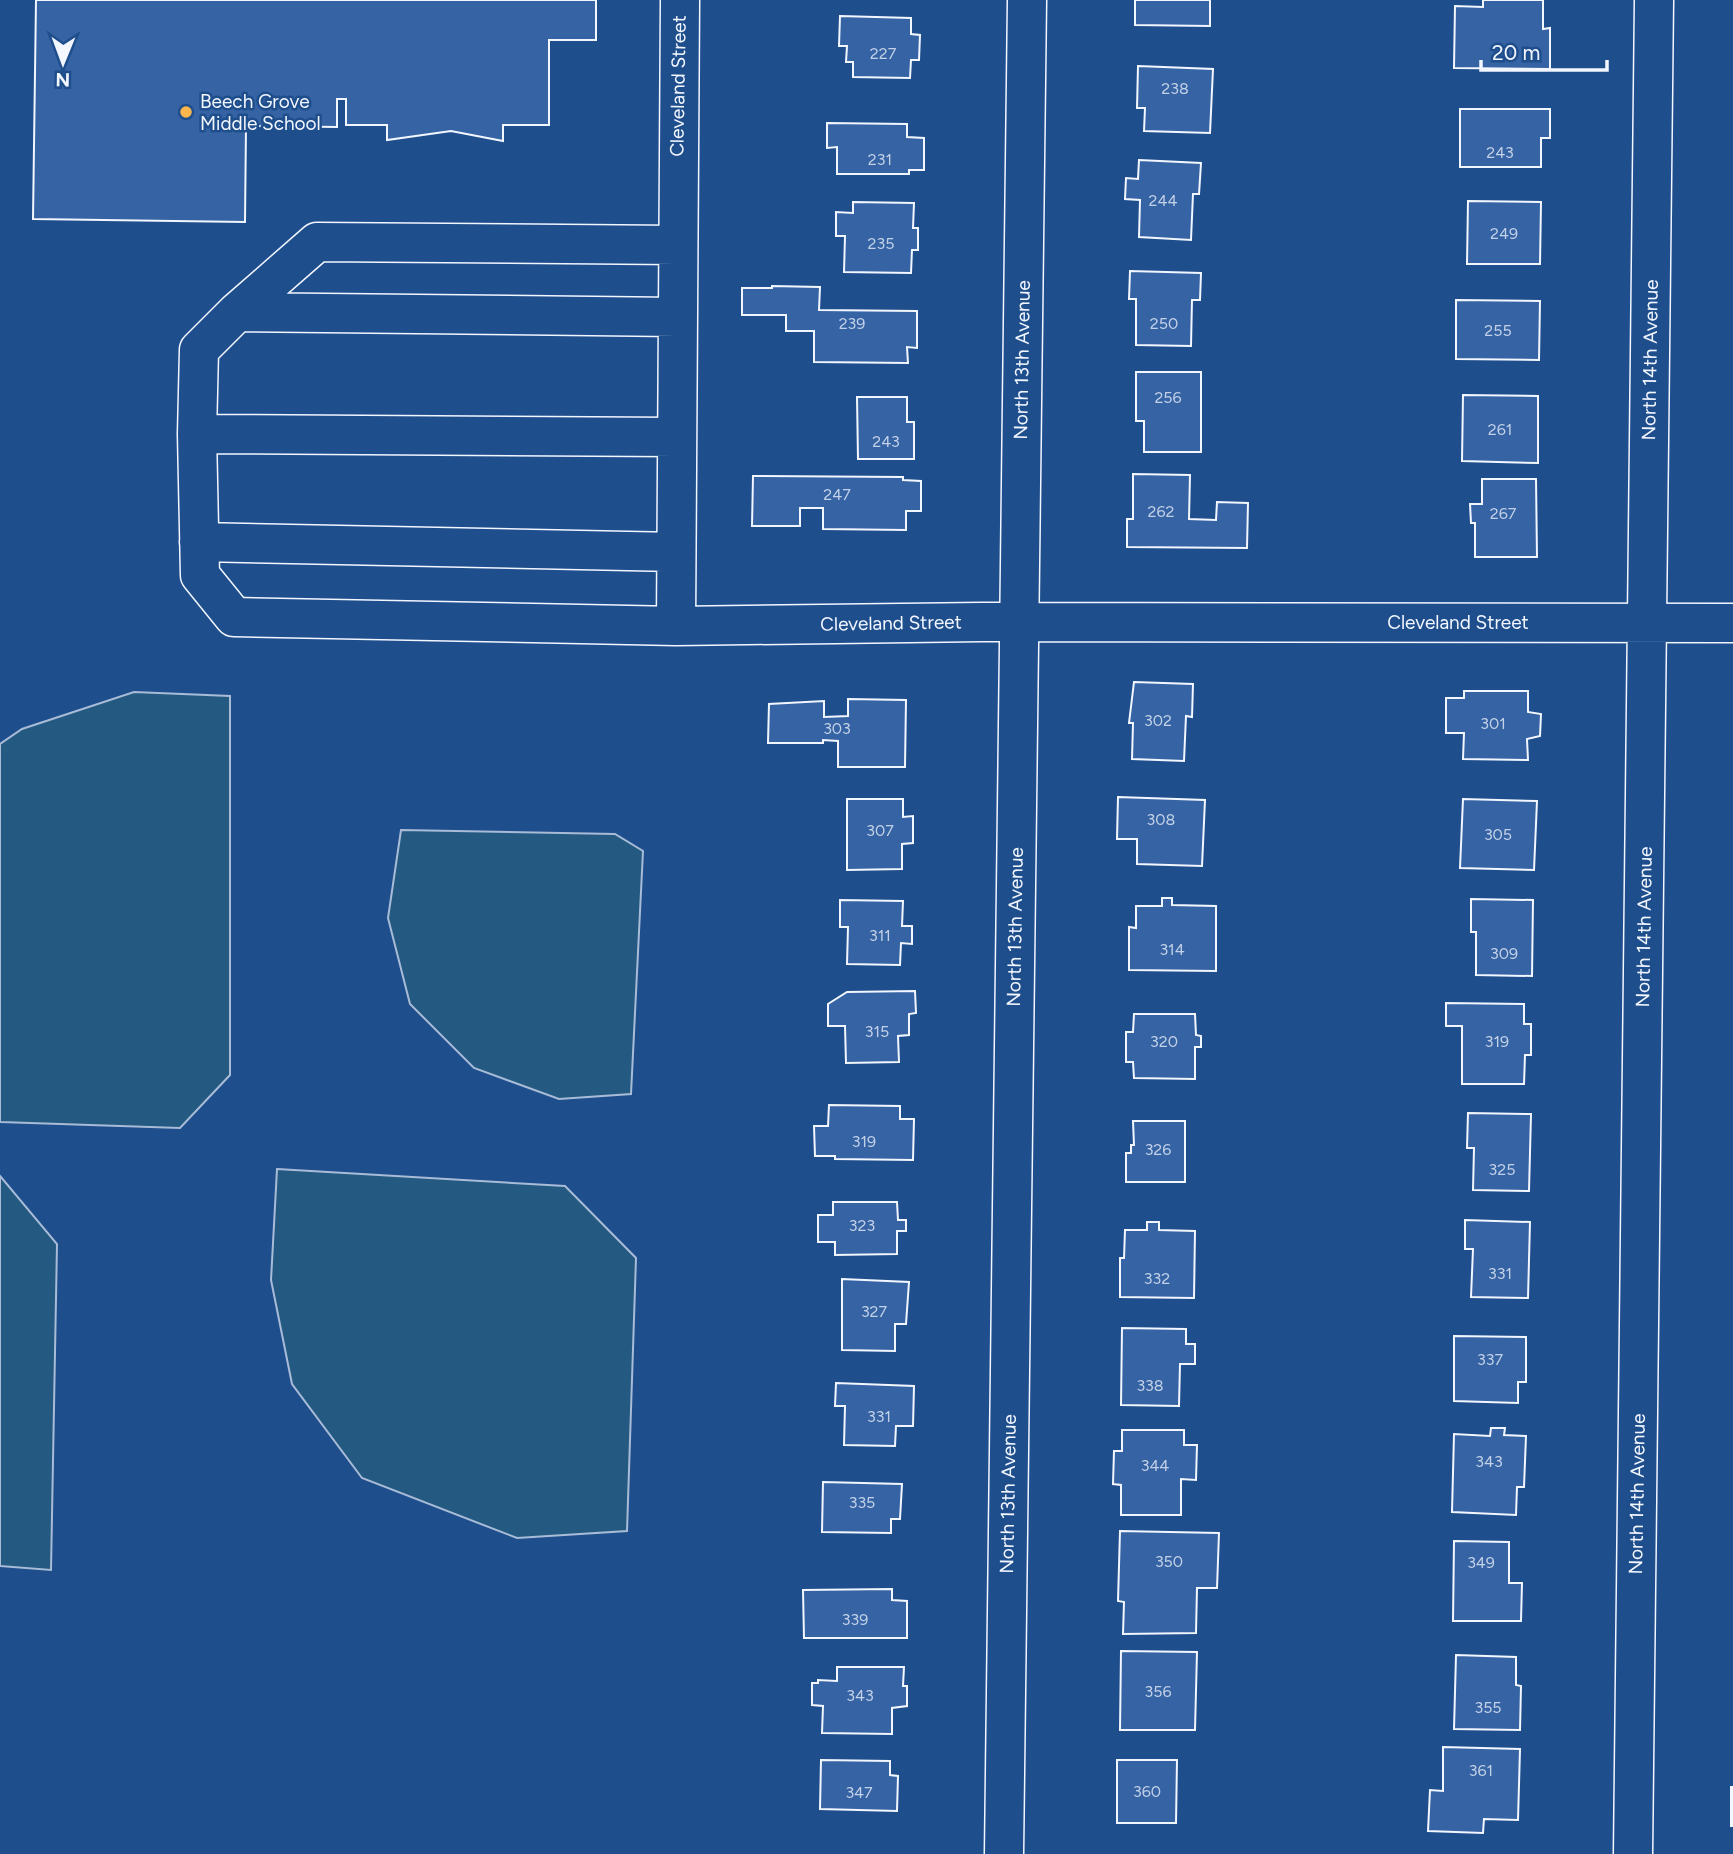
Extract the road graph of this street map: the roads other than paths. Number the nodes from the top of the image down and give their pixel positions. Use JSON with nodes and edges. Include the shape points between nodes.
{"nodes":[{"id":1,"x":680,"y":0,"type":"edge"},
{"id":2,"x":1027,"y":0,"type":"edge"},
{"id":3,"x":1654,"y":0,"type":"edge"},
{"id":4,"x":677,"y":245,"type":"junction"},
{"id":5,"x":237,"y":312,"type":"junction"},
{"id":6,"x":676,"y":317,"type":"junction"},
{"id":7,"x":197,"y":434,"type":"junction"},
{"id":8,"x":677,"y":437,"type":"junction"},
{"id":9,"x":199,"y":542,"type":"junction"},
{"id":10,"x":676,"y":552,"type":"junction"},
{"id":11,"x":1019,"y":622,"type":"junction"},
{"id":12,"x":1647,"y":624,"type":"junction"},
{"id":13,"x":1733,"y":624,"type":"edge"},
{"id":14,"x":676,"y":626,"type":"junction"},
{"id":15,"x":1004,"y":1854,"type":"edge"},
{"id":16,"x":1633,"y":1854,"type":"edge"}],
"edges":[{"from":1,"to":4,"type":"street","name":"Cleveland Street"},
{"from":2,"to":11,"type":"street","name":"North 13th Avenue"},
{"from":3,"to":12,"type":"street","name":"North 14th Avenue"},
{"from":4,"to":5,"type":"street","via":[[317,242]]},
{"from":4,"to":6,"type":"street","name":"Cleveland Street"},
{"from":5,"to":6,"type":"street"},
{"from":5,"to":7,"type":"street","via":[[199,351]]},
{"from":6,"to":8,"type":"street","name":"Cleveland Street"},
{"from":7,"to":8,"type":"street"},
{"from":7,"to":9,"type":"street"},
{"from":8,"to":10,"type":"street","name":"Cleveland Street"},
{"from":9,"to":10,"type":"street"},
{"from":9,"to":14,"type":"street","via":[[200,575],[234,617]]},
{"from":10,"to":14,"type":"street","name":"Cleveland Street"},
{"from":11,"to":12,"type":"street","name":"Cleveland Street"},
{"from":11,"to":14,"type":"street","name":"Cleveland Street"},
{"from":11,"to":15,"type":"street","name":"North 13th Avenue"},
{"from":12,"to":13,"type":"street","name":"Cleveland Street"},
{"from":12,"to":16,"type":"street","name":"North 14th Avenue"}]}
